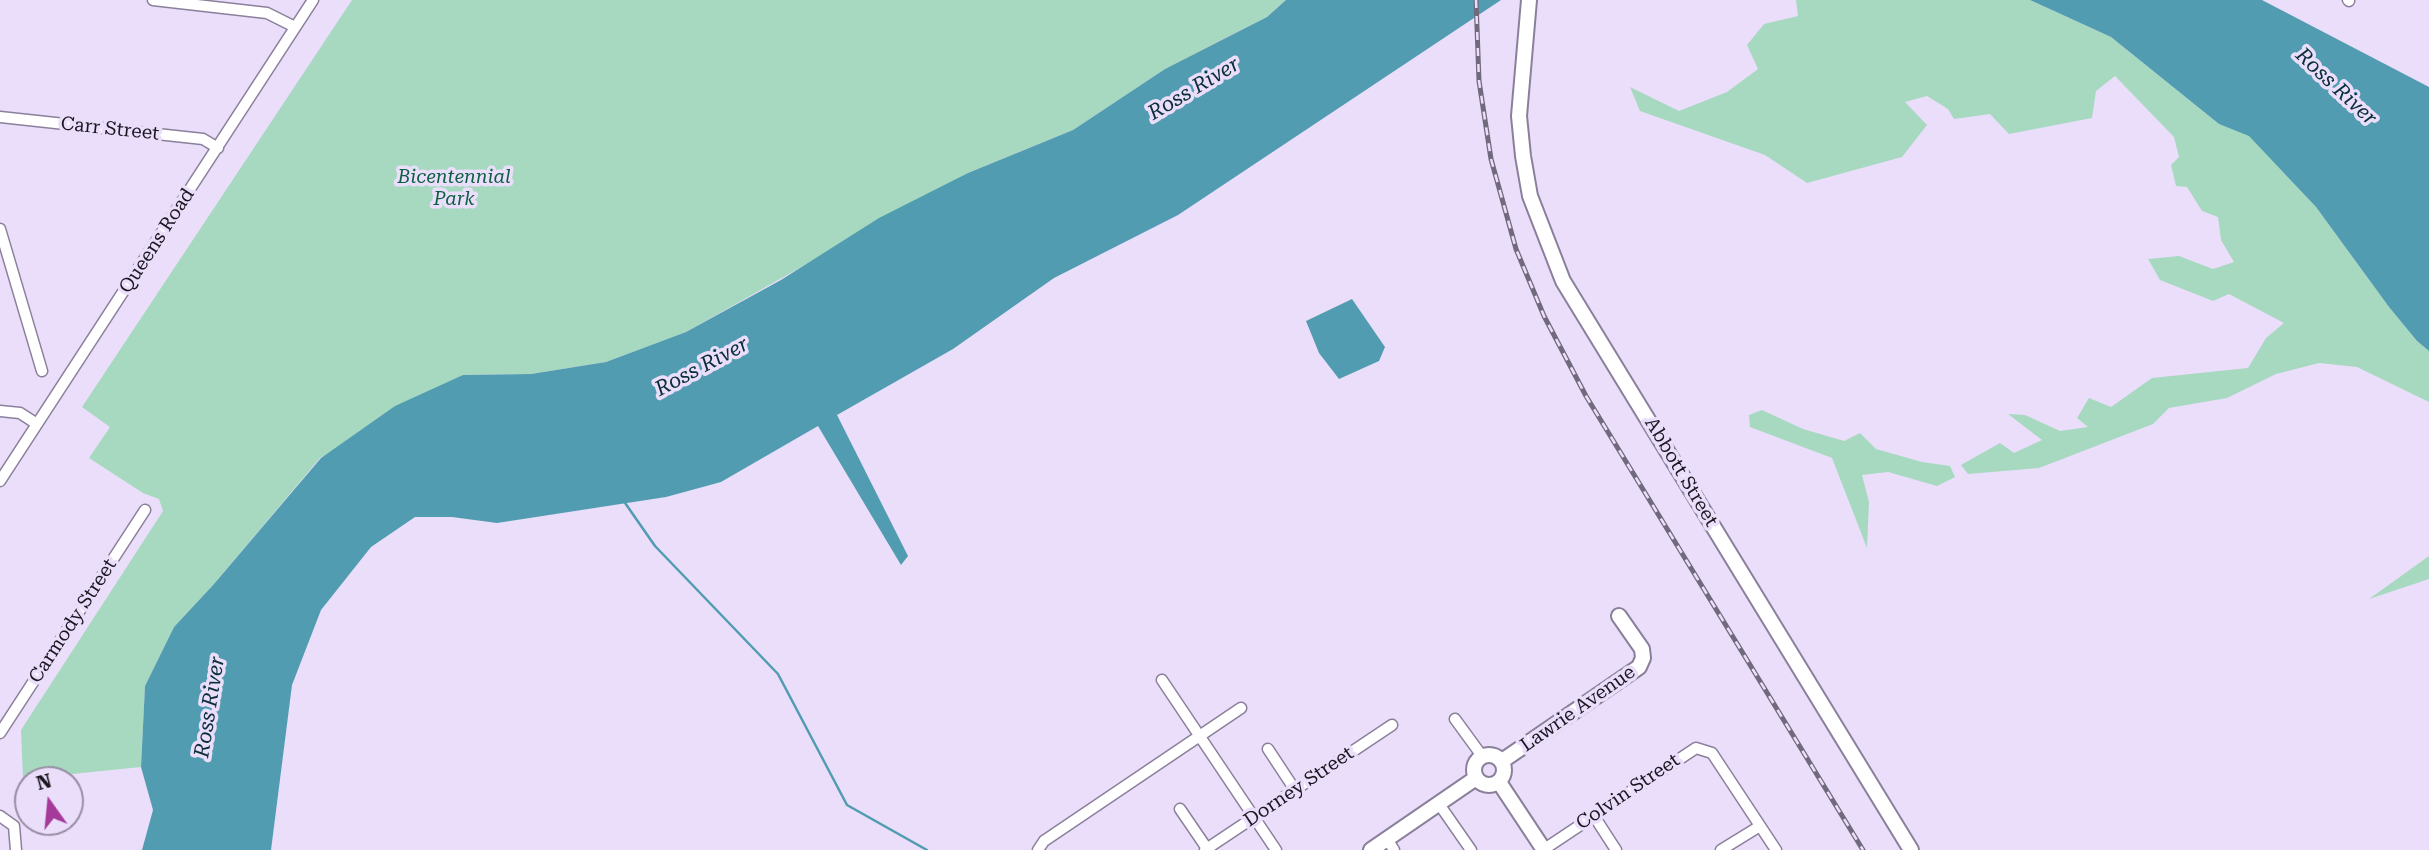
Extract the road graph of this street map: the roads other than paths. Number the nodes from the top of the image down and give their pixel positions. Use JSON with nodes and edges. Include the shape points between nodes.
{"nodes":[{"id":1,"x":153,"y":0,"type":"edge"},
{"id":2,"x":313,"y":0,"type":"edge"},
{"id":3,"x":1530,"y":0,"type":"edge"},
{"id":4,"x":295,"y":27,"type":"junction"},
{"id":5,"x":0,"y":117,"type":"edge"},
{"id":6,"x":218,"y":148,"type":"junction"},
{"id":7,"x":0,"y":229,"type":"edge"},
{"id":8,"x":42,"y":371,"type":"dead end"},
{"id":9,"x":0,"y":411,"type":"edge"},
{"id":10,"x":37,"y":424,"type":"junction"},
{"id":11,"x":0,"y":481,"type":"edge"},
{"id":12,"x":145,"y":510,"type":"dead end"},
{"id":13,"x":1619,"y":616,"type":"dead end"},
{"id":14,"x":1162,"y":680,"type":"dead end"},
{"id":15,"x":1241,"y":708,"type":"dead end"},
{"id":16,"x":1455,"y":719,"type":"dead end"},
{"id":17,"x":1392,"y":725,"type":"dead end"},
{"id":18,"x":0,"y":733,"type":"edge"},
{"id":19,"x":1200,"y":736,"type":"junction"},
{"id":20,"x":1268,"y":749,"type":"dead end"},
{"id":21,"x":1482,"y":756,"type":"junction"},
{"id":22,"x":1502,"y":761,"type":"junction"},
{"id":23,"x":1476,"y":778,"type":"junction"},
{"id":24,"x":1499,"y":782,"type":"junction"},
{"id":25,"x":1296,"y":790,"type":"junction"},
{"id":26,"x":1439,"y":804,"type":"junction"},
{"id":27,"x":1181,"y":809,"type":"dead end"},
{"id":28,"x":0,"y":816,"type":"edge"},
{"id":29,"x":1594,"y":816,"type":"junction"},
{"id":30,"x":1254,"y":817,"type":"junction"},
{"id":31,"x":1760,"y":826,"type":"junction"},
{"id":32,"x":1390,"y":845,"type":"edge"},
{"id":33,"x":1468,"y":847,"type":"edge"},
{"id":34,"x":16,"y":850,"type":"edge"},
{"id":35,"x":1038,"y":850,"type":"edge"},
{"id":36,"x":1207,"y":850,"type":"edge"},
{"id":37,"x":1276,"y":850,"type":"edge"},
{"id":38,"x":1371,"y":850,"type":"edge"},
{"id":39,"x":1456,"y":850,"type":"edge"},
{"id":40,"x":1544,"y":850,"type":"edge"},
{"id":41,"x":1616,"y":850,"type":"edge"},
{"id":42,"x":1721,"y":850,"type":"edge"},
{"id":43,"x":1776,"y":850,"type":"edge"},
{"id":44,"x":1911,"y":850,"type":"edge"}],
"edges":[{"from":1,"to":4,"type":"street","via":[[267,13]]},
{"from":2,"to":4,"type":"street","name":"Queens Road"},
{"from":3,"to":44,"type":"main road","name":"Abbott Street","via":[[1519,116],[1523,156],[1530,196],[1563,281]]},
{"from":4,"to":6,"type":"street","name":"Queens Road"},
{"from":5,"to":6,"type":"street","name":"Carr Street","via":[[203,139]]},
{"from":6,"to":10,"type":"street","name":"Queens Road"},
{"from":7,"to":8,"type":"street"},
{"from":9,"to":10,"type":"street","via":[[20,413]]},
{"from":10,"to":11,"type":"street","name":"Queens Road"},
{"from":12,"to":18,"type":"street","name":"Carmody Street"},
{"from":13,"to":22,"type":"main road","name":"Lawrie Avenue","via":[[1642,649],[1639,667]]},
{"from":14,"to":19,"type":"street"},
{"from":15,"to":19,"type":"street"},
{"from":16,"to":21,"type":"street"},
{"from":17,"to":25,"type":"street","name":"Dorney Street"},
{"from":19,"to":30,"type":"street"},
{"from":19,"to":35,"type":"street","via":[[1044,841]]},
{"from":20,"to":25,"type":"street"},
{"from":21,"to":22,"type":"main road","via":[[1492,754]]},
{"from":21,"to":23,"type":"main road","via":[[1475,763]]},
{"from":22,"to":24,"type":"main road","via":[[1504,774]]},
{"from":23,"to":24,"type":"main road","via":[[1484,784]]},
{"from":23,"to":26,"type":"main road"},
{"from":24,"to":40,"type":"main road"},
{"from":25,"to":30,"type":"street","name":"Dorney Street"},
{"from":26,"to":32,"type":"main road"},
{"from":26,"to":33,"type":"street"},
{"from":27,"to":36,"type":"street"},
{"from":28,"to":34,"type":"street","via":[[14,826]]},
{"from":29,"to":31,"type":"street","name":"Colvin Street","via":[[1690,750],[1702,748],[1712,753]]},
{"from":29,"to":40,"type":"street","name":"Colvin Street"},
{"from":29,"to":41,"type":"street"},
{"from":30,"to":36,"type":"street","name":"Dorney Street"},
{"from":30,"to":37,"type":"street"},
{"from":31,"to":42,"type":"street"},
{"from":31,"to":43,"type":"street"},
{"from":32,"to":38,"type":"main road"},
{"from":33,"to":39,"type":"street"}]}
